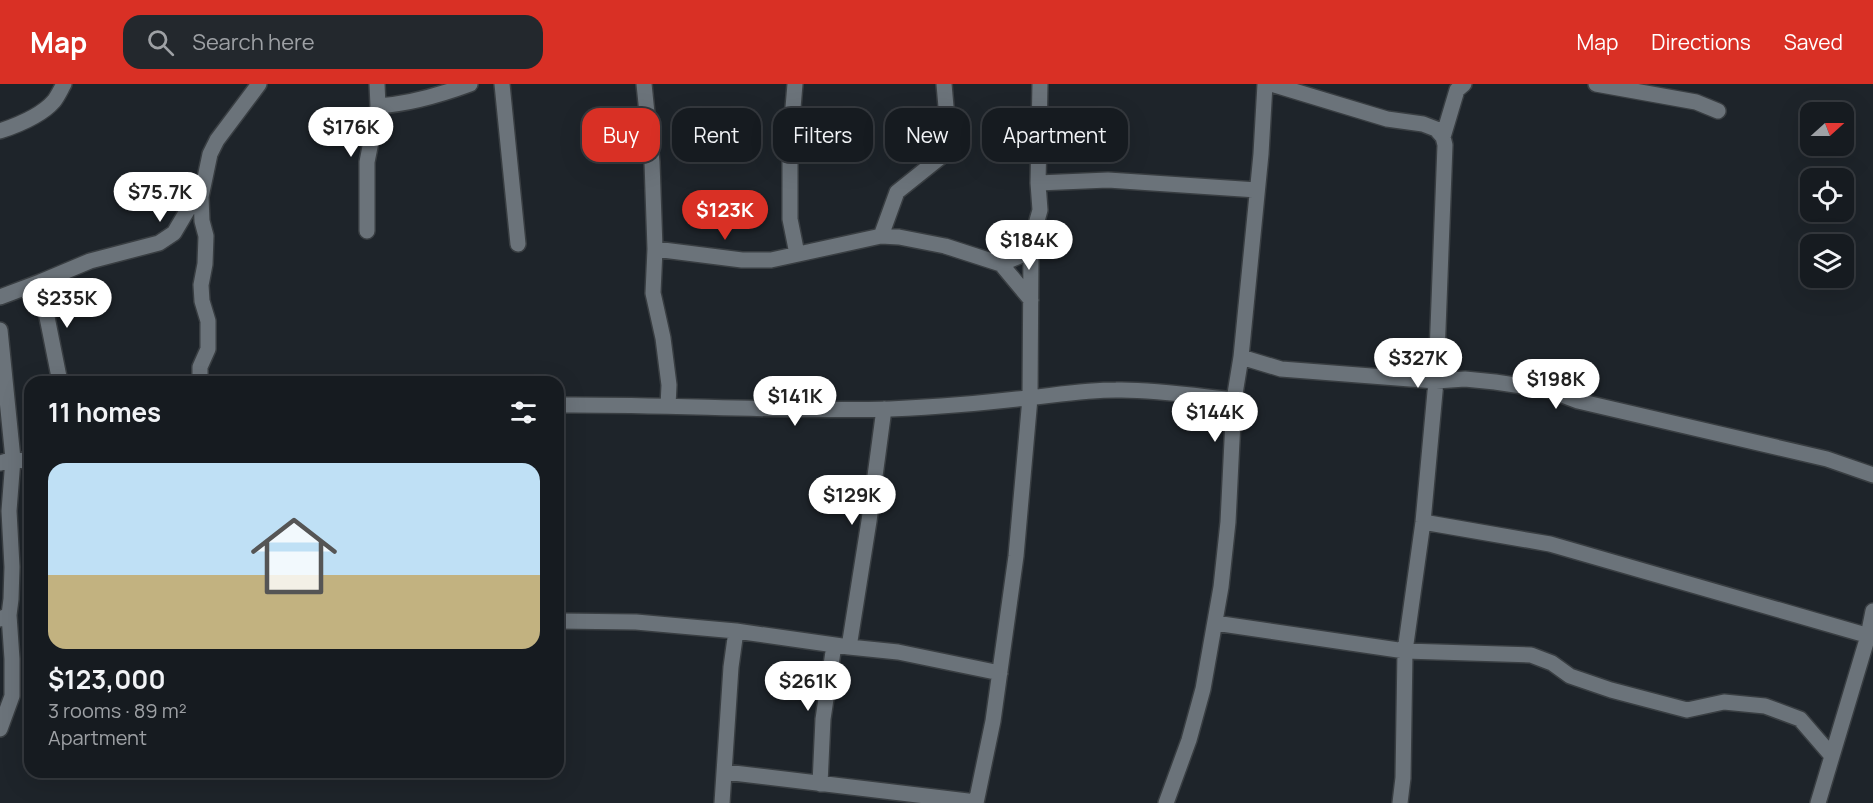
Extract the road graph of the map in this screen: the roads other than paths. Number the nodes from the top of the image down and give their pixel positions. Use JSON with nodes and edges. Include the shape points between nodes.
{"nodes":[{"id":1,"x":64,"y":84,"type":"edge"},
{"id":2,"x":259,"y":84,"type":"edge"},
{"id":3,"x":377,"y":84,"type":"edge"},
{"id":4,"x":470,"y":84,"type":"edge"},
{"id":5,"x":502,"y":84,"type":"edge"},
{"id":6,"x":644,"y":84,"type":"edge"},
{"id":7,"x":795,"y":84,"type":"edge"},
{"id":8,"x":944,"y":84,"type":"edge"},
{"id":9,"x":1040,"y":84,"type":"edge"},
{"id":10,"x":1265,"y":84,"type":"edge"},
{"id":11,"x":1271,"y":84,"type":"edge"},
{"id":12,"x":1330,"y":84,"type":"edge"},
{"id":13,"x":1596,"y":84,"type":"edge"},
{"id":14,"x":1460,"y":86,"type":"edge"},
{"id":15,"x":1324,"y":99,"type":"junction"},
{"id":16,"x":378,"y":106,"type":"junction"},
{"id":17,"x":1718,"y":111,"type":"dead end"},
{"id":18,"x":0,"y":131,"type":"edge"},
{"id":19,"x":1443,"y":137,"type":"junction"},
{"id":20,"x":1038,"y":183,"type":"junction"},
{"id":21,"x":1257,"y":190,"type":"junction"},
{"id":22,"x":201,"y":197,"type":"junction"},
{"id":23,"x":367,"y":231,"type":"dead end"},
{"id":24,"x":881,"y":236,"type":"junction"},
{"id":25,"x":518,"y":244,"type":"dead end"},
{"id":26,"x":655,"y":249,"type":"junction"},
{"id":27,"x":1031,"y":251,"type":"junction"},
{"id":28,"x":797,"y":254,"type":"junction"},
{"id":29,"x":1001,"y":264,"type":"junction"},
{"id":30,"x":40,"y":282,"type":"junction"},
{"id":31,"x":0,"y":297,"type":"edge"},
{"id":32,"x":1032,"y":300,"type":"junction"},
{"id":33,"x":0,"y":330,"type":"edge"},
{"id":34,"x":1241,"y":357,"type":"junction"},
{"id":35,"x":59,"y":376,"type":"edge"},
{"id":36,"x":200,"y":376,"type":"edge"},
{"id":37,"x":1436,"y":381,"type":"junction"},
{"id":38,"x":1030,"y":398,"type":"junction"},
{"id":39,"x":1234,"y":400,"type":"junction"},
{"id":40,"x":564,"y":405,"type":"edge"},
{"id":41,"x":668,"y":406,"type":"junction"},
{"id":42,"x":884,"y":409,"type":"junction"},
{"id":43,"x":6,"y":461,"type":"edge"},
{"id":44,"x":24,"y":461,"type":"edge"},
{"id":45,"x":1873,"y":475,"type":"edge"},
{"id":46,"x":1423,"y":522,"type":"junction"},
{"id":47,"x":1873,"y":611,"type":"edge"},
{"id":48,"x":4,"y":617,"type":"edge"},
{"id":49,"x":564,"y":621,"type":"edge"},
{"id":50,"x":1215,"y":623,"type":"junction"},
{"id":51,"x":736,"y":631,"type":"junction"},
{"id":52,"x":1870,"y":637,"type":"edge"},
{"id":53,"x":841,"y":646,"type":"junction"},
{"id":54,"x":1406,"y":651,"type":"junction"},
{"id":55,"x":1000,"y":673,"type":"junction"},
{"id":56,"x":0,"y":729,"type":"edge"},
{"id":57,"x":1832,"y":756,"type":"junction"},
{"id":58,"x":725,"y":772,"type":"junction"},
{"id":59,"x":819,"y":784,"type":"junction"},
{"id":60,"x":976,"y":802,"type":"edge"},
{"id":61,"x":722,"y":803,"type":"edge"},
{"id":62,"x":1166,"y":803,"type":"edge"},
{"id":63,"x":1400,"y":803,"type":"edge"},
{"id":64,"x":1818,"y":803,"type":"edge"}],
"edges":[{"from":1,"to":18,"type":"street","via":[[46,107]]},
{"from":2,"to":22,"type":"street","via":[[217,140]]},
{"from":3,"to":16,"type":"street"},
{"from":4,"to":16,"type":"street","via":[[414,102]]},
{"from":5,"to":25,"type":"street"},
{"from":6,"to":26,"type":"street"},
{"from":7,"to":28,"type":"street","via":[[790,219]]},
{"from":8,"to":24,"type":"street","via":[[949,141],[942,156],[897,192]]},
{"from":9,"to":20,"type":"street"},
{"from":10,"to":21,"type":"street"},
{"from":11,"to":15,"type":"street"},
{"from":12,"to":15,"type":"street"},
{"from":13,"to":17,"type":"street","via":[[1696,102]]},
{"from":14,"to":19,"type":"street"},
{"from":15,"to":19,"type":"street","via":[[1387,119],[1423,124]]},
{"from":16,"to":23,"type":"street","via":[[367,162]]},
{"from":19,"to":37,"type":"street","via":[[1446,153]]},
{"from":20,"to":21,"type":"street","via":[[1108,180]]},
{"from":20,"to":27,"type":"street","via":[[1040,210]]},
{"from":21,"to":34,"type":"street"},
{"from":22,"to":30,"type":"street","via":[[190,206],[174,233],[159,243],[90,261]]},
{"from":22,"to":36,"type":"street","via":[[206,236],[201,285],[208,321],[208,349]]},
{"from":24,"to":28,"type":"street"},
{"from":24,"to":29,"type":"street","via":[[945,246]]},
{"from":26,"to":28,"type":"street","via":[[742,260],[771,260]]},
{"from":26,"to":41,"type":"street","via":[[652,293],[663,338]]},
{"from":27,"to":29,"type":"street"},
{"from":27,"to":32,"type":"street"},
{"from":29,"to":32,"type":"street"},
{"from":30,"to":31,"type":"street"},
{"from":30,"to":35,"type":"street"},
{"from":32,"to":38,"type":"street"},
{"from":33,"to":43,"type":"street"},
{"from":34,"to":37,"type":"street","via":[[1281,369]]},
{"from":34,"to":39,"type":"street"},
{"from":37,"to":45,"type":"street","via":[[1465,379],[1549,390],[1578,401],[1817,456]]},
{"from":37,"to":46,"type":"street"},
{"from":38,"to":39,"type":"street","via":[[1118,389]]},
{"from":38,"to":42,"type":"street"},
{"from":38,"to":55,"type":"street","via":[[1016,556]]},
{"from":39,"to":50,"type":"street","via":[[1228,522]]},
{"from":40,"to":41,"type":"street"},
{"from":41,"to":42,"type":"street"},
{"from":42,"to":53,"type":"street","via":[[869,521]]},
{"from":43,"to":44,"type":"street"},
{"from":43,"to":48,"type":"street","via":[[12,567],[11,599]]},
{"from":46,"to":52,"type":"street","via":[[1550,544]]},
{"from":46,"to":54,"type":"street"},
{"from":47,"to":52,"type":"street"},
{"from":48,"to":56,"type":"street","via":[[12,659],[12,696]]},
{"from":49,"to":51,"type":"street","via":[[636,622]]},
{"from":50,"to":54,"type":"street"},
{"from":50,"to":62,"type":"street","via":[[1203,689]]},
{"from":51,"to":53,"type":"street"},
{"from":51,"to":58,"type":"street"},
{"from":52,"to":57,"type":"street"},
{"from":53,"to":55,"type":"street","via":[[898,652]]},
{"from":53,"to":59,"type":"street","via":[[823,719]]},
{"from":54,"to":57,"type":"street","via":[[1532,656],[1552,663],[1570,676],[1687,710],[1724,702],[1766,706],[1800,719]]},
{"from":54,"to":63,"type":"street"},
{"from":55,"to":60,"type":"street"},
{"from":57,"to":64,"type":"street"},
{"from":58,"to":59,"type":"street"},
{"from":58,"to":61,"type":"street"},
{"from":59,"to":60,"type":"street"}]}
